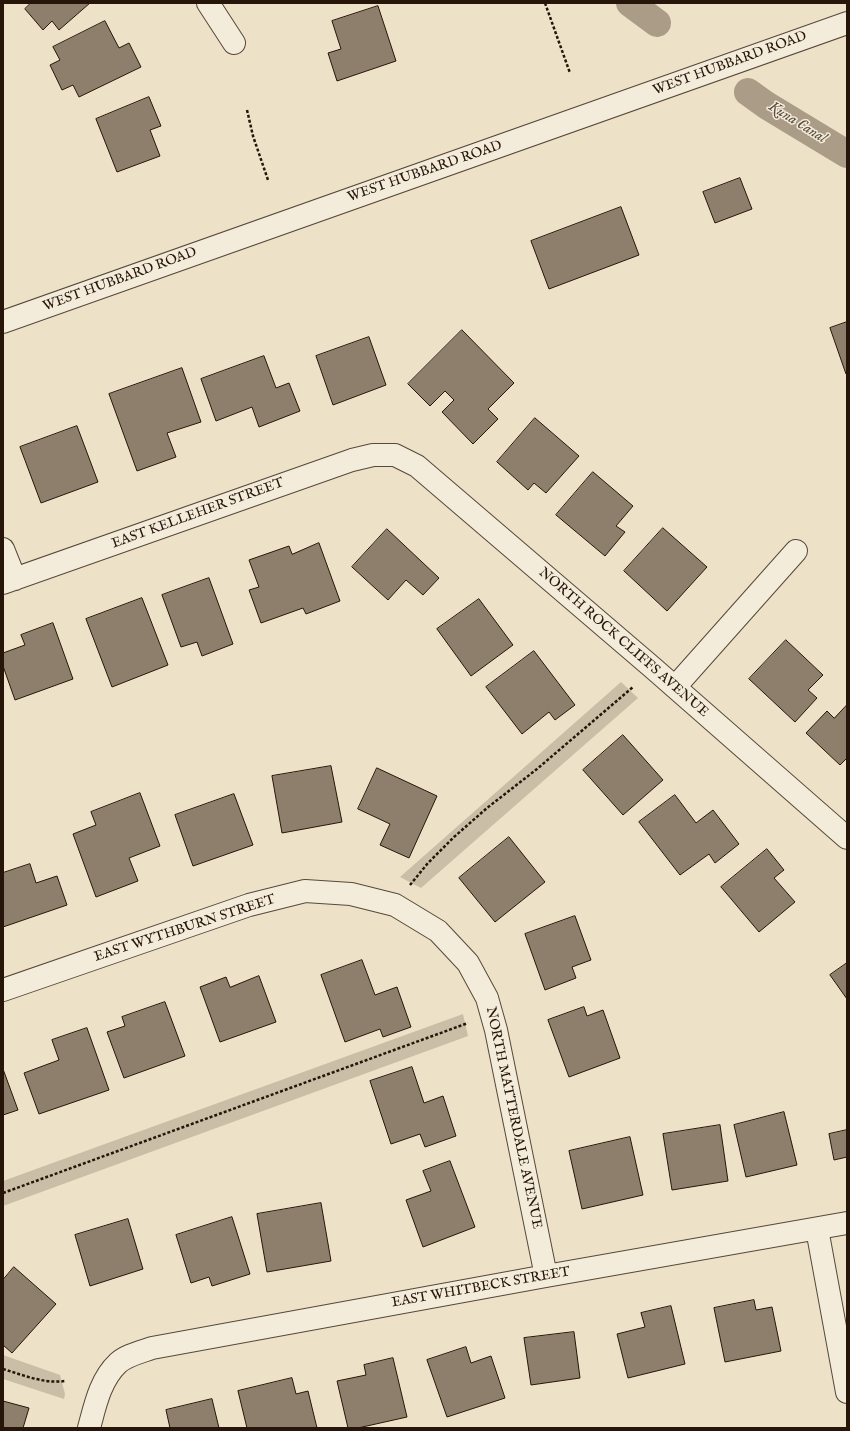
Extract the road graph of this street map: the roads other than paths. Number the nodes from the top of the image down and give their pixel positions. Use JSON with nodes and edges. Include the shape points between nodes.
{"nodes":[{"id":1,"x":208,"y":3,"type":"edge"},
{"id":2,"x":847,"y":23,"type":"edge"},
{"id":3,"x":234,"y":43,"type":"dead end"},
{"id":4,"x":3,"y":322,"type":"edge"},
{"id":5,"x":395,"y":454,"type":"joint"},
{"id":6,"x":3,"y":549,"type":"edge"},
{"id":7,"x":796,"y":552,"type":"dead end"},
{"id":8,"x":9,"y":581,"type":"edge"},
{"id":9,"x":675,"y":687,"type":"junction"},
{"id":10,"x":847,"y":838,"type":"edge"},
{"id":11,"x":395,"y":905,"type":"joint"},
{"id":12,"x":3,"y":990,"type":"edge"},
{"id":13,"x":847,"y":1223,"type":"edge"},
{"id":14,"x":817,"y":1228,"type":"junction"},
{"id":15,"x":546,"y":1276,"type":"junction"},
{"id":16,"x":847,"y":1392,"type":"edge"},
{"id":17,"x":88,"y":1428,"type":"edge"}],
"edges":[{"from":1,"to":3,"type":"street"},
{"from":2,"to":4,"type":"street","name":"WEST HUBBARD ROAD"},
{"from":5,"to":8,"type":"street","name":"EAST KELLEHER STREET","via":[[373,455],[352,460]]},
{"from":5,"to":9,"type":"street","name":"NORTH ROCK CLIFFS AVENUE","via":[[417,466]]},
{"from":6,"to":8,"type":"street"},
{"from":7,"to":9,"type":"street"},
{"from":9,"to":10,"type":"street","name":"NORTH ROCK CLIFFS AVENUE"},
{"from":11,"to":12,"type":"street","name":"EAST WYTHBURN STREET","via":[[351,894],[304,891],[249,905]]},
{"from":11,"to":15,"type":"street","name":"NORTH MATTERDALE AVENUE","via":[[438,931],[468,963],[487,998],[496,1030]]},
{"from":13,"to":14,"type":"street","name":"EAST WHITBECK STREET"},
{"from":14,"to":15,"type":"street","name":"EAST WHITBECK STREET"},
{"from":14,"to":16,"type":"street"},
{"from":15,"to":17,"type":"street","name":"EAST WHITBECK STREET","via":[[152,1348],[118,1363],[108,1375]]}]}
